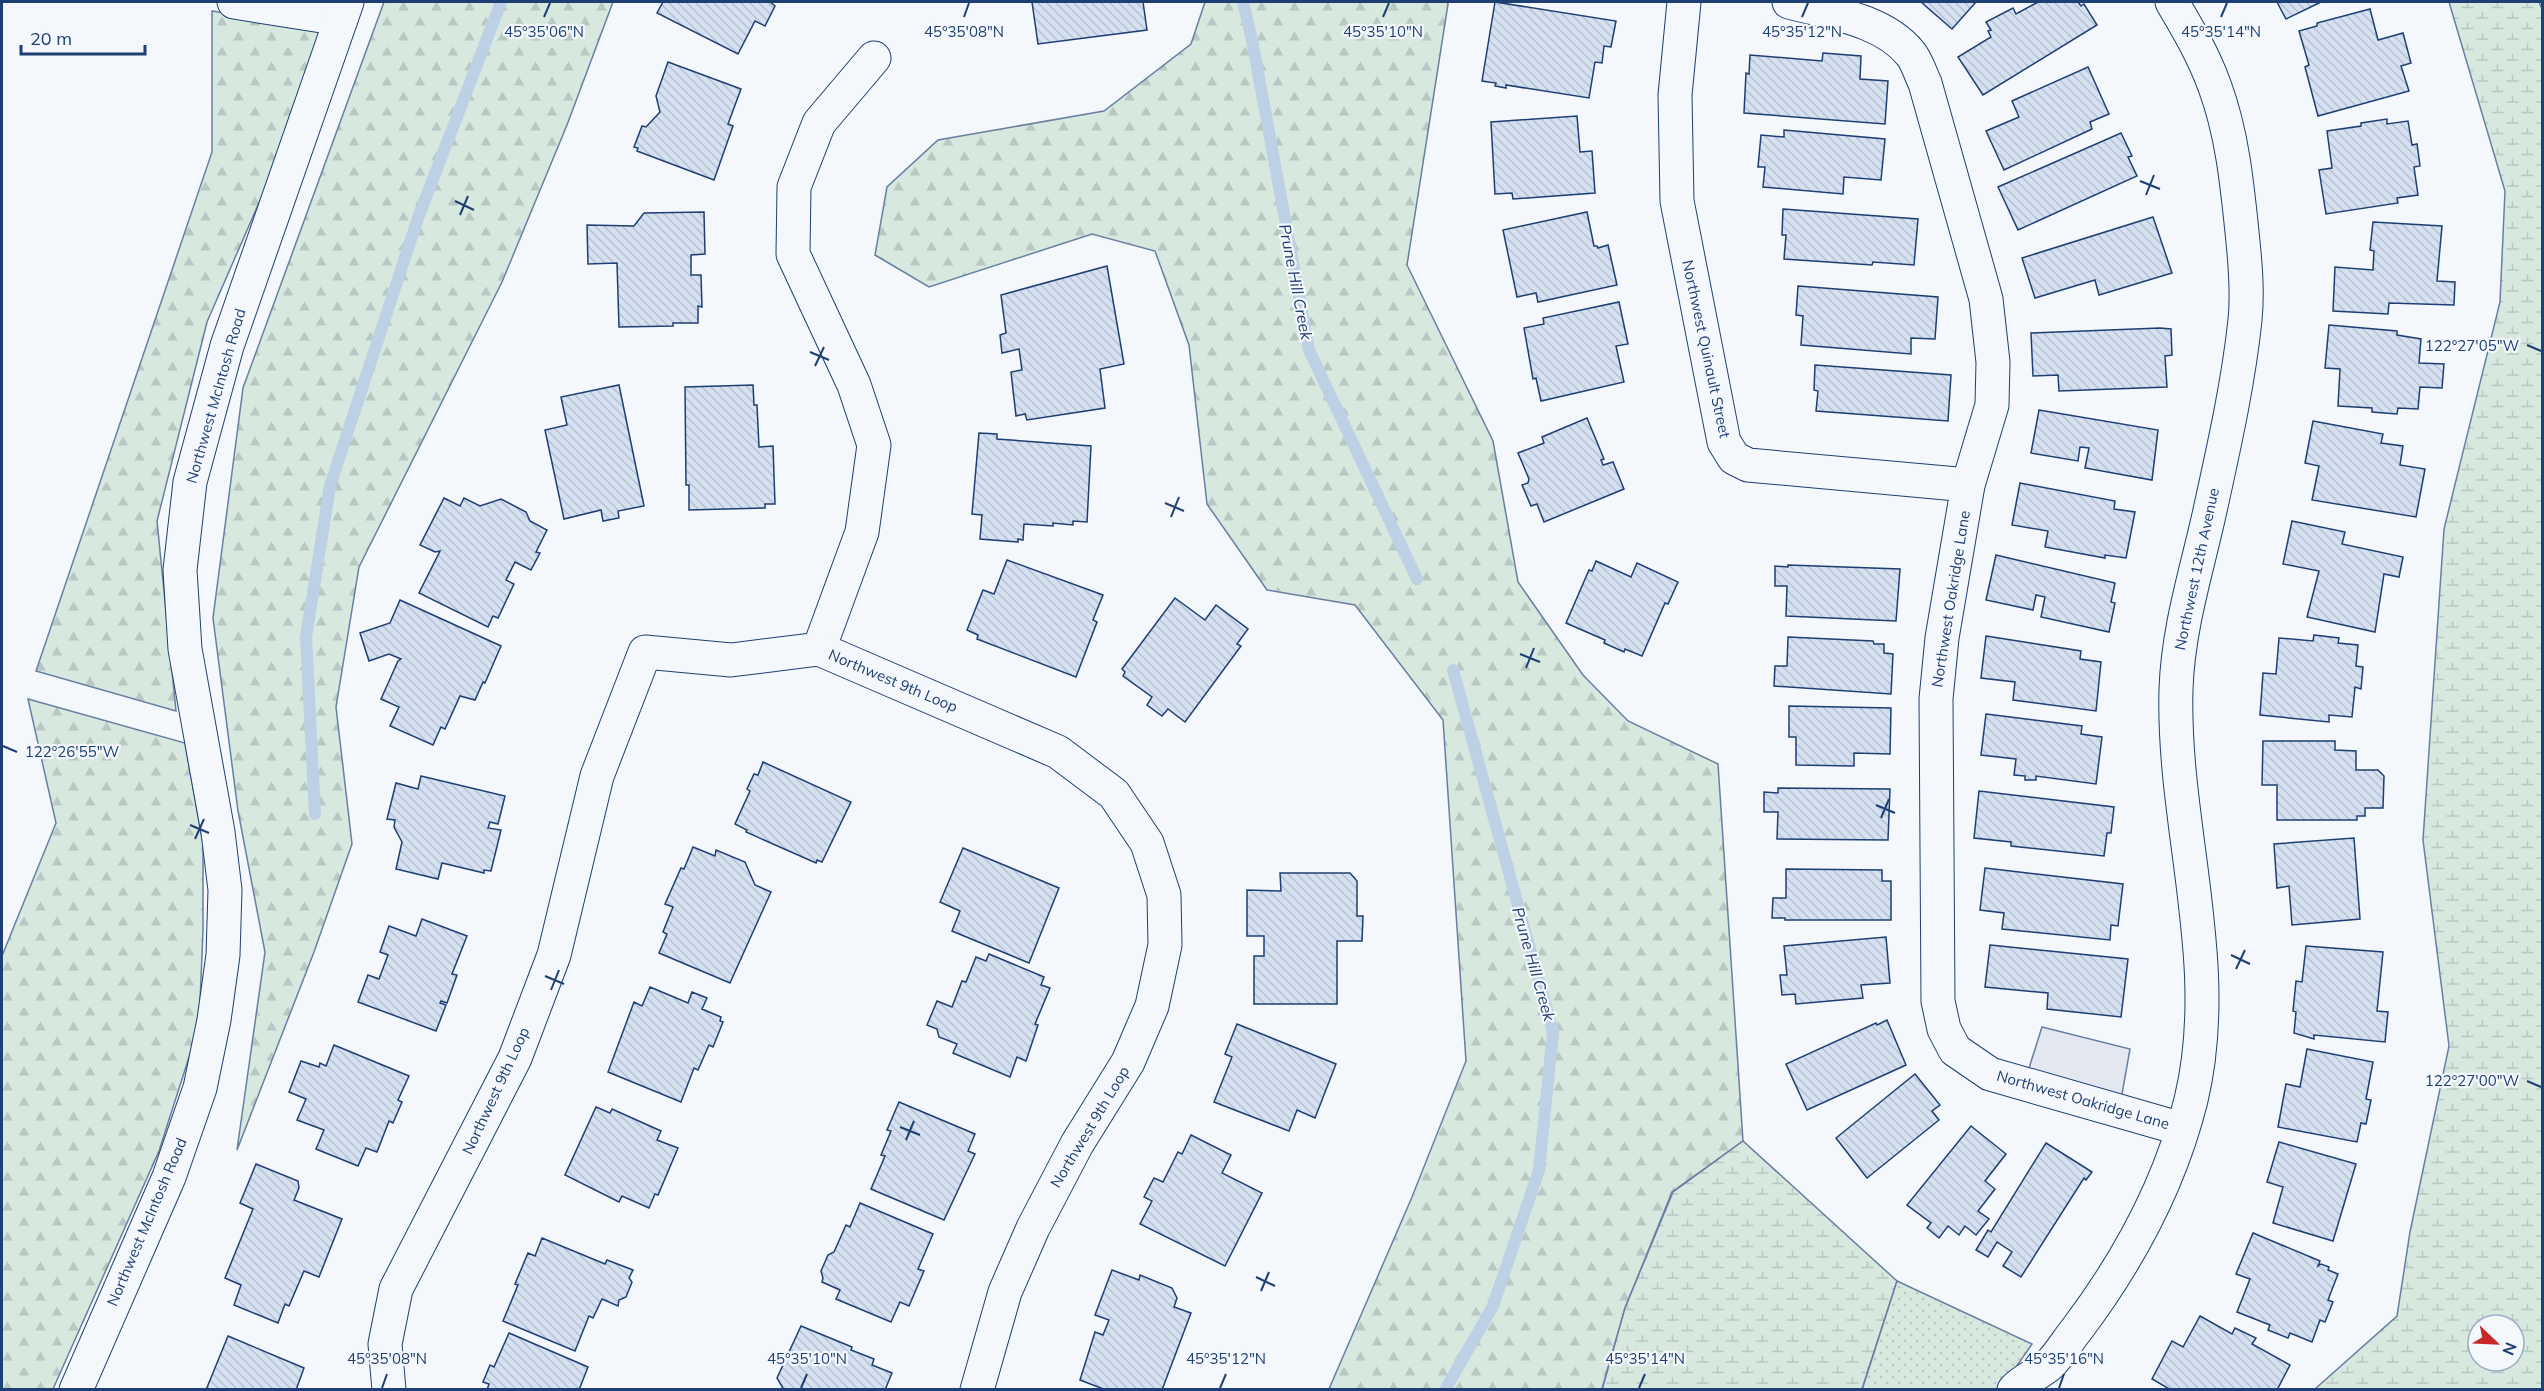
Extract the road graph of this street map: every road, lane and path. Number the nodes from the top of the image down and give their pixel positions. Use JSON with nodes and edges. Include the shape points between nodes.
{"nodes":[{"id":1,"x":234,"y":2,"type":"edge"},
{"id":2,"x":1684,"y":2,"type":"edge"},
{"id":3,"x":1789,"y":2,"type":"edge"},
{"id":4,"x":2172,"y":2,"type":"edge"},
{"id":5,"x":344,"y":10,"type":"edge"},
{"id":6,"x":874,"y":58,"type":"dead end"},
{"id":7,"x":1968,"y":485,"type":"junction"},
{"id":8,"x":819,"y":649,"type":"junction"},
{"id":9,"x":2182,"y":1129,"type":"junction"},
{"id":10,"x":2046,"y":1377,"type":"edge"},
{"id":11,"x":76,"y":1389,"type":"edge"},
{"id":12,"x":388,"y":1389,"type":"edge"},
{"id":13,"x":977,"y":1389,"type":"edge"},
{"id":14,"x":2014,"y":1389,"type":"edge"}],
"edges":[{"from":1,"to":5,"type":"street"},
{"from":2,"to":7,"type":"street","name":"Northwest Quinault Street","via":[[1675,95],[1677,201],[1724,442],[1734,458],[1748,465]]},
{"from":3,"to":7,"type":"street","name":"Northwest Oakridge Lane","via":[[1892,35],[1912,55],[1925,82],[1987,310],[1993,362],[1992,405]]},
{"from":4,"to":9,"type":"street","name":"Northwest 12th Avenue","via":[[2197,43],[2216,87],[2229,134],[2244,256],[2246,316],[2224,447],[2186,606],[2177,676],[2177,754],[2201,942],[2202,1000],[2192,1097]]},
{"from":5,"to":11,"type":"street","name":"Northwest McIntosh Road","via":[[227,346],[190,482],[180,570],[185,649],[219,832],[225,890],[223,955],[214,1020],[200,1088],[169,1177]]},
{"from":6,"to":8,"type":"street","via":[[819,123],[794,187],[793,254],[854,385],[874,445],[862,532]]},
{"from":7,"to":9,"type":"street","name":"Northwest Oakridge Lane","via":[[1942,638],[1936,699],[1938,1001],[1944,1029],[1956,1050],[1990,1074]]},
{"from":8,"to":12,"type":"street","name":"Northwest 9th Loop","via":[[731,660],[645,652],[597,776],[554,955],[515,1058],[396,1289],[385,1344]]},
{"from":8,"to":13,"type":"street","name":"Northwest 9th Loop","via":[[1058,752],[1114,794],[1147,843],[1164,895],[1165,945],[1152,1006],[1128,1062],[1077,1144],[1033,1228],[1005,1292]]},
{"from":9,"to":10,"type":"street","name":"Northwest 12th Avenue","via":[[2164,1184],[2142,1229]]},
{"from":10,"to":14,"type":"street","name":"Northwest 12th Avenue"}]}
